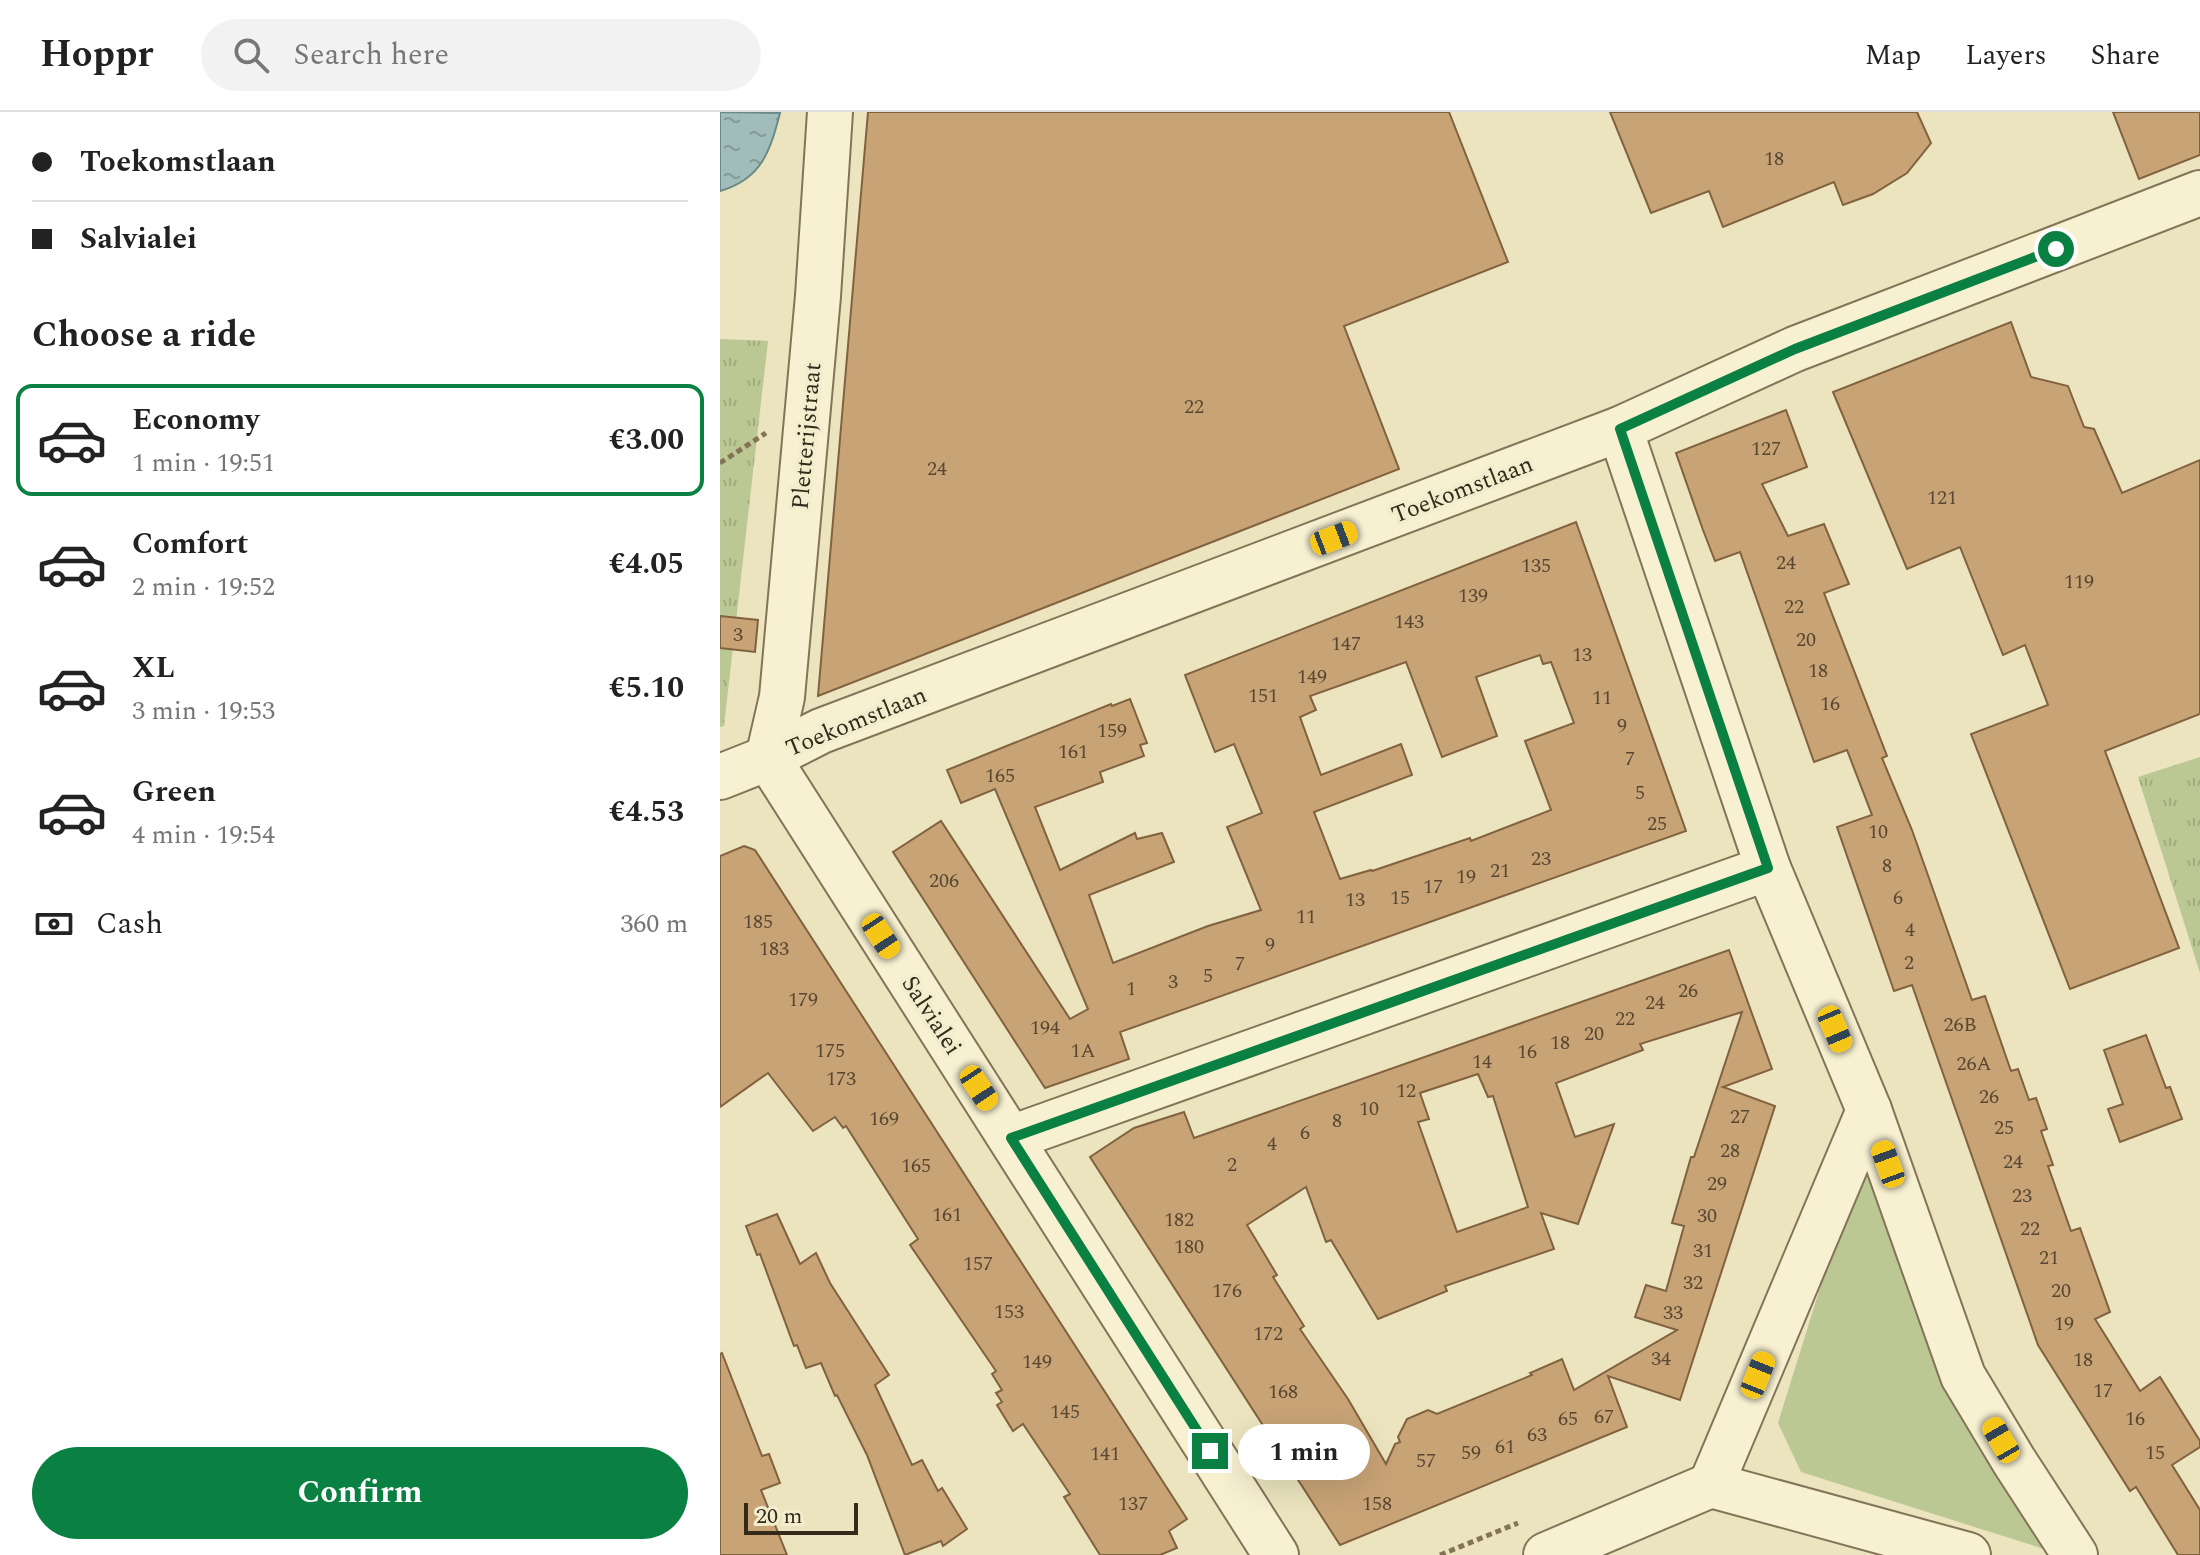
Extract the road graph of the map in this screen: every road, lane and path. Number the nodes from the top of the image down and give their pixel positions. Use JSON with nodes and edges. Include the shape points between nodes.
{"nodes":[{"id":1,"x":830,"y":112,"type":"edge"},
{"id":2,"x":2200,"y":193,"type":"edge"},
{"id":3,"x":1620,"y":429,"type":"junction"},
{"id":4,"x":768,"y":758,"type":"junction"},
{"id":5,"x":720,"y":777,"type":"edge"},
{"id":6,"x":1768,"y":868,"type":"junction"},
{"id":7,"x":1869,"y":1110,"type":"junction"},
{"id":8,"x":1011,"y":1138,"type":"junction"},
{"id":9,"x":1711,"y":1485,"type":"junction"},
{"id":10,"x":1276,"y":1555,"type":"edge"},
{"id":11,"x":1546,"y":1555,"type":"edge"},
{"id":12,"x":1968,"y":1555,"type":"edge"},
{"id":13,"x":2075,"y":1555,"type":"edge"}],
"edges":[{"from":1,"to":4,"type":"street","name":"Pletterijstraat","via":[[782,697]]},
{"from":2,"to":3,"type":"street","name":"Toekomstlaan","via":[[1795,349]]},
{"from":3,"to":4,"type":"street","name":"Toekomstlaan","via":[[821,731]]},
{"from":3,"to":6,"type":"street"},
{"from":4,"to":5,"type":"street","name":"Toekomstlaan"},
{"from":4,"to":8,"type":"street","name":"Salvialei"},
{"from":6,"to":7,"type":"street"},
{"from":6,"to":8,"type":"street"},
{"from":7,"to":9,"type":"street"},
{"from":7,"to":13,"type":"street","via":[[1963,1376]]},
{"from":8,"to":10,"type":"street","name":"Salvialei"},
{"from":9,"to":11,"type":"street"},
{"from":9,"to":12,"type":"street"}]}
